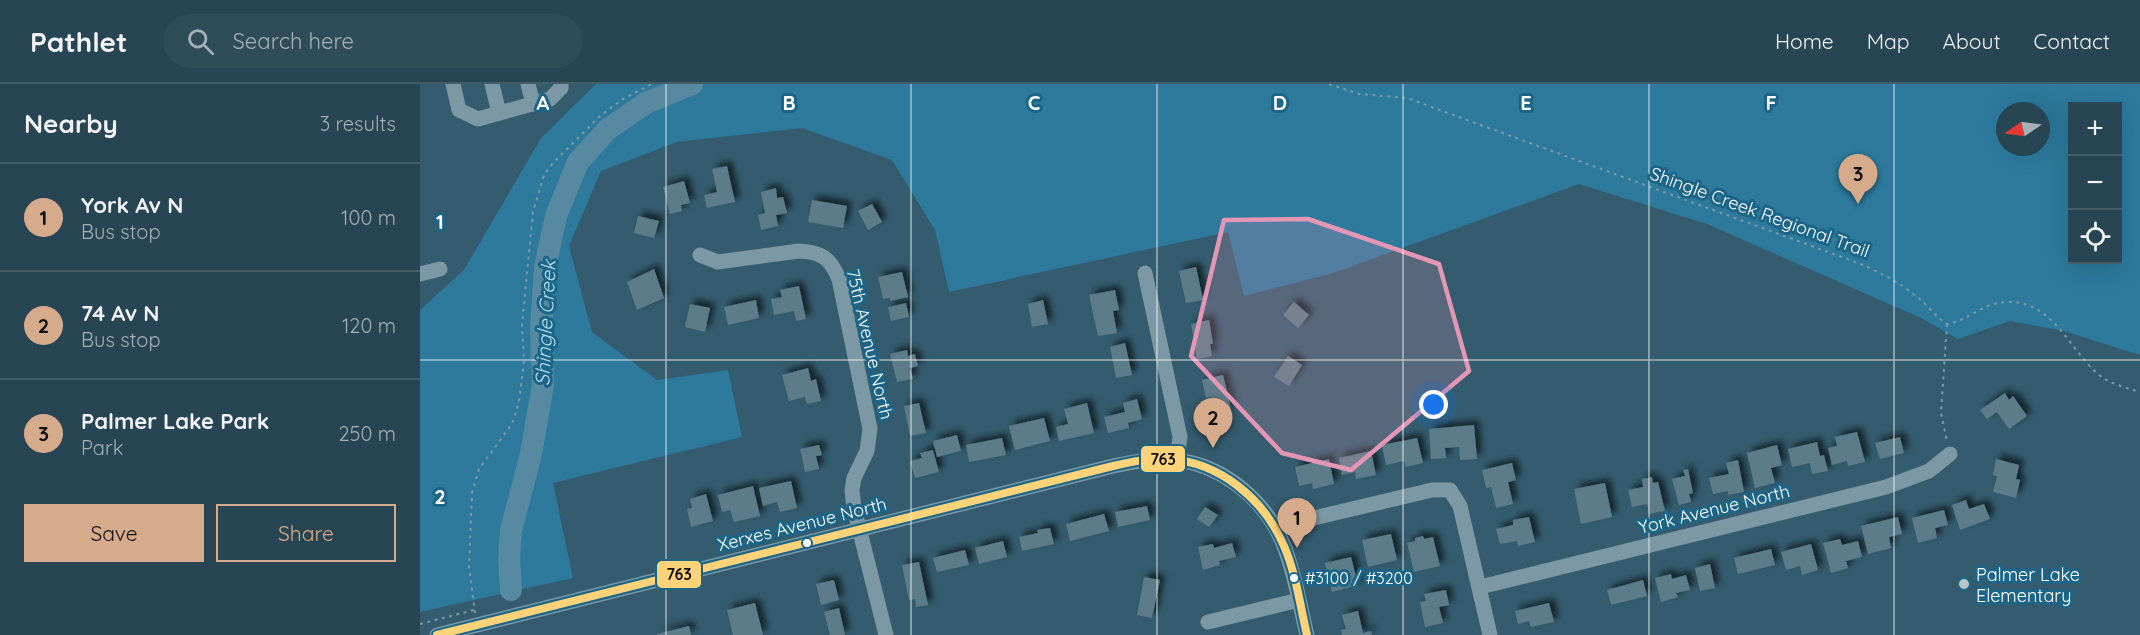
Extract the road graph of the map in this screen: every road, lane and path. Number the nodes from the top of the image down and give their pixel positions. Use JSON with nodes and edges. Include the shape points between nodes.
{"nodes":[{"id":1,"x":453,"y":84,"type":"edge"},
{"id":2,"x":492,"y":84,"type":"edge"},
{"id":3,"x":528,"y":84,"type":"edge"},
{"id":4,"x":561,"y":84,"type":"edge"},
{"id":5,"x":652,"y":84,"type":"edge"},
{"id":6,"x":1329,"y":84,"type":"edge"},
{"id":7,"x":533,"y":104,"type":"junction"},
{"id":8,"x":499,"y":113,"type":"junction"},
{"id":9,"x":700,"y":255,"type":"dead end"},
{"id":10,"x":440,"y":269,"type":"dead end"},
{"id":11,"x":1145,"y":273,"type":"dead end"},
{"id":12,"x":420,"y":274,"type":"edge"},
{"id":13,"x":1947,"y":324,"type":"junction"},
{"id":14,"x":2140,"y":392,"type":"edge"},
{"id":15,"x":1950,"y":454,"type":"joint"},
{"id":16,"x":1177,"y":460,"type":"junction"},
{"id":17,"x":860,"y":530,"type":"junction"},
{"id":18,"x":1277,"y":530,"type":"junction"},
{"id":19,"x":1480,"y":587,"type":"junction"},
{"id":20,"x":1299,"y":600,"type":"junction"},
{"id":21,"x":1208,"y":622,"type":"dead end"},
{"id":22,"x":420,"y":624,"type":"edge"},
{"id":23,"x":437,"y":635,"type":"edge"},
{"id":24,"x":886,"y":635,"type":"edge"},
{"id":25,"x":1307,"y":635,"type":"edge"},
{"id":26,"x":1490,"y":635,"type":"edge"}],
"edges":[{"from":1,"to":8,"type":"street","via":[[459,110],[478,119]]},
{"from":2,"to":8,"type":"street"},
{"from":3,"to":7,"type":"street"},
{"from":4,"to":7,"type":"street","via":[[550,99]]},
{"from":5,"to":22,"type":"path","via":[[600,116],[544,175],[533,212],[522,316],[524,361],[519,402],[512,423],[483,462],[472,493],[469,567],[474,610]]},
{"from":6,"to":13,"type":"path","name":"Shingle Creek Regional Trail","via":[[1359,94],[1407,98],[1851,260],[1916,296]]},
{"from":7,"to":8,"type":"street"},
{"from":9,"to":17,"type":"street","name":"75th Avenue North","via":[[718,262],[812,252],[825,257],[833,266],[870,429],[867,452],[852,490]]},
{"from":10,"to":12,"type":"street"},
{"from":11,"to":16,"type":"street","via":[[1180,437]]},
{"from":13,"to":14,"type":"path","via":[[1991,305],[2023,304],[2049,319],[2104,379]]},
{"from":13,"to":15,"type":"path","via":[[1941,413]]},
{"from":15,"to":19,"type":"street","name":"York Avenue North","via":[[1929,471],[1886,487]]},
{"from":16,"to":17,"type":"street","name":"Xerxes Avenue North","via":[[1129,463]]},
{"from":16,"to":18,"type":"street","name":"Xerxes Avenue North","via":[[1206,468],[1238,486],[1261,507]]},
{"from":17,"to":23,"type":"street","name":"Xerxes Avenue North"},
{"from":17,"to":24,"type":"street","name":"75th Avenue North"},
{"from":18,"to":19,"type":"street","via":[[1421,493],[1450,490],[1460,506]]},
{"from":18,"to":20,"type":"street","name":"Xerxes Avenue North"},
{"from":19,"to":26,"type":"street"},
{"from":20,"to":21,"type":"street"},
{"from":20,"to":25,"type":"street","name":"Xerxes Avenue North"}]}
